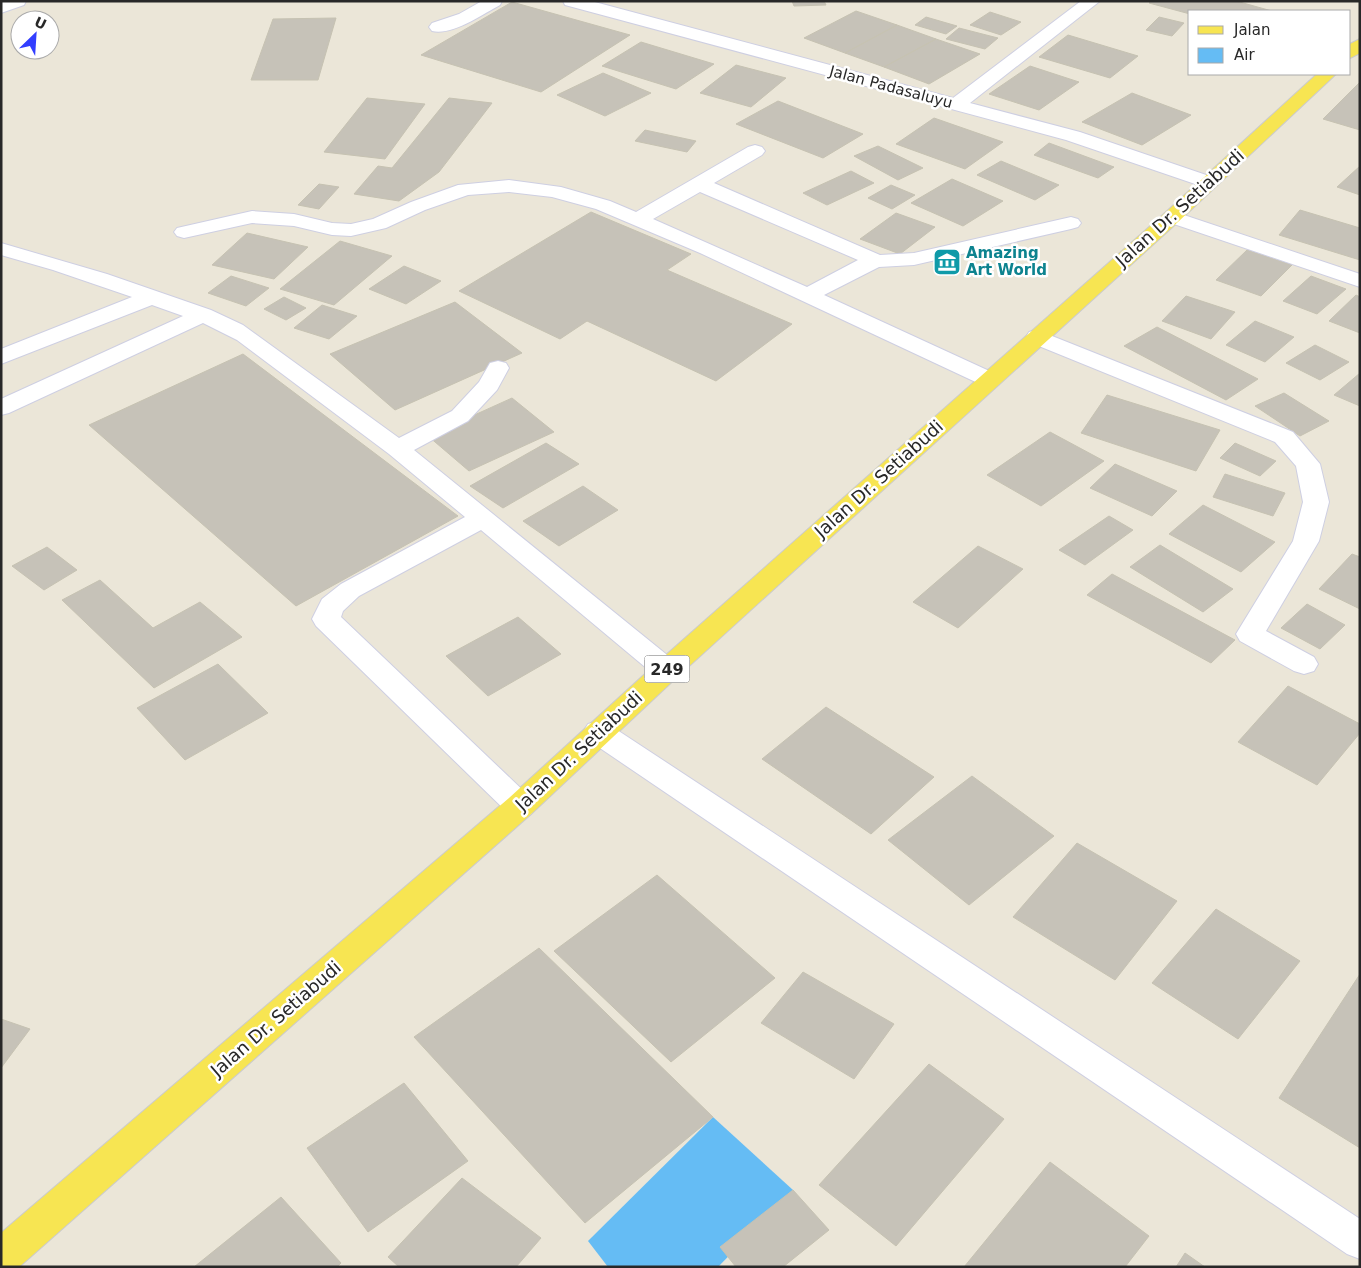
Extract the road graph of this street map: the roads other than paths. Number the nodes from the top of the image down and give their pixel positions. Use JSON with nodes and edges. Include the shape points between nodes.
{"nodes":[{"id":1,"x":18,"y":1,"type":"edge"},
{"id":2,"x":494,"y":1,"type":"edge"},
{"id":3,"x":1092,"y":1,"type":"edge"},
{"id":4,"x":581,"y":3,"type":"edge"},
{"id":5,"x":1,"y":8,"type":"edge"},
{"id":6,"x":438,"y":27,"type":"dead end"},
{"id":7,"x":1326,"y":75,"type":"edge"},
{"id":8,"x":957,"y":104,"type":"junction"},
{"id":9,"x":755,"y":151,"type":"dead end"},
{"id":10,"x":1208,"y":182,"type":"junction"},
{"id":11,"x":699,"y":184,"type":"junction"},
{"id":12,"x":1172,"y":217,"type":"junction"},
{"id":13,"x":637,"y":220,"type":"junction"},
{"id":14,"x":1071,"y":223,"type":"dead end"},
{"id":15,"x":184,"y":232,"type":"dead end"},
{"id":16,"x":1,"y":249,"type":"edge"},
{"id":17,"x":877,"y":261,"type":"junction"},
{"id":18,"x":1360,"y":281,"type":"edge"},
{"id":19,"x":807,"y":296,"type":"junction"},
{"id":20,"x":152,"y":297,"type":"junction"},
{"id":21,"x":203,"y":315,"type":"junction"},
{"id":22,"x":1037,"y":337,"type":"junction"},
{"id":23,"x":1,"y":358,"type":"edge"},
{"id":24,"x":498,"y":368,"type":"dead end"},
{"id":25,"x":990,"y":380,"type":"junction"},
{"id":26,"x":1,"y":408,"type":"edge"},
{"id":27,"x":398,"y":449,"type":"junction"},
{"id":28,"x":482,"y":519,"type":"junction"},
{"id":29,"x":1304,"y":664,"type":"dead end"},
{"id":30,"x":667,"y":670,"type":"junction"},
{"id":31,"x":598,"y":732,"type":"junction"},
{"id":32,"x":520,"y":806,"type":"junction"},
{"id":33,"x":1360,"y":1241,"type":"edge"},
{"id":34,"x":1,"y":1258,"type":"edge"}],
"edges":[{"from":1,"to":5,"type":"street"},
{"from":2,"to":6,"type":"street","via":[[465,18]]},
{"from":3,"to":8,"type":"street"},
{"from":4,"to":8,"type":"street","name":"Jalan Padasaluyu"},
{"from":7,"to":10,"type":"main road","name":"Jalan Dr. Setiabudi","number":"249"},
{"from":8,"to":10,"type":"street","name":"Jalan Padasaluyu","via":[[1072,136]]},
{"from":9,"to":11,"type":"street"},
{"from":10,"to":12,"type":"main road","name":"Jalan Dr. Setiabudi","number":"249"},
{"from":11,"to":13,"type":"street"},
{"from":11,"to":17,"type":"street"},
{"from":12,"to":18,"type":"street"},
{"from":12,"to":22,"type":"main road","name":"Jalan Dr. Setiabudi","number":"249"},
{"from":13,"to":15,"type":"street","via":[[554,191],[509,186],[465,189],[379,224],[351,230],[252,217]]},
{"from":13,"to":19,"type":"street"},
{"from":14,"to":17,"type":"street","via":[[914,259]]},
{"from":16,"to":20,"type":"street","via":[[59,264]]},
{"from":17,"to":19,"type":"street"},
{"from":19,"to":25,"type":"street"},
{"from":20,"to":21,"type":"street"},
{"from":20,"to":23,"type":"street"},
{"from":21,"to":26,"type":"street"},
{"from":21,"to":27,"type":"street","via":[[245,335]]},
{"from":22,"to":25,"type":"main road","name":"Jalan Dr. Setiabudi","number":"249"},
{"from":22,"to":29,"type":"street","via":[[1284,438],[1308,464],[1316,502],[1306,541],[1250,634]]},
{"from":24,"to":27,"type":"street","via":[[489,385],[460,416]]},
{"from":25,"to":30,"type":"main road","name":"Jalan Dr. Setiabudi","number":"249"},
{"from":27,"to":28,"type":"street"},
{"from":28,"to":30,"type":"street"},
{"from":28,"to":32,"type":"street","via":[[350,590],[332,606],[326,619]]},
{"from":30,"to":31,"type":"main road","name":"Jalan Dr. Setiabudi","number":"249"},
{"from":31,"to":32,"type":"main road","name":"Jalan Dr. Setiabudi","number":"249"},
{"from":31,"to":33,"type":"street"},
{"from":32,"to":34,"type":"main road","name":"Jalan Dr. Setiabudi","number":"249"}]}
